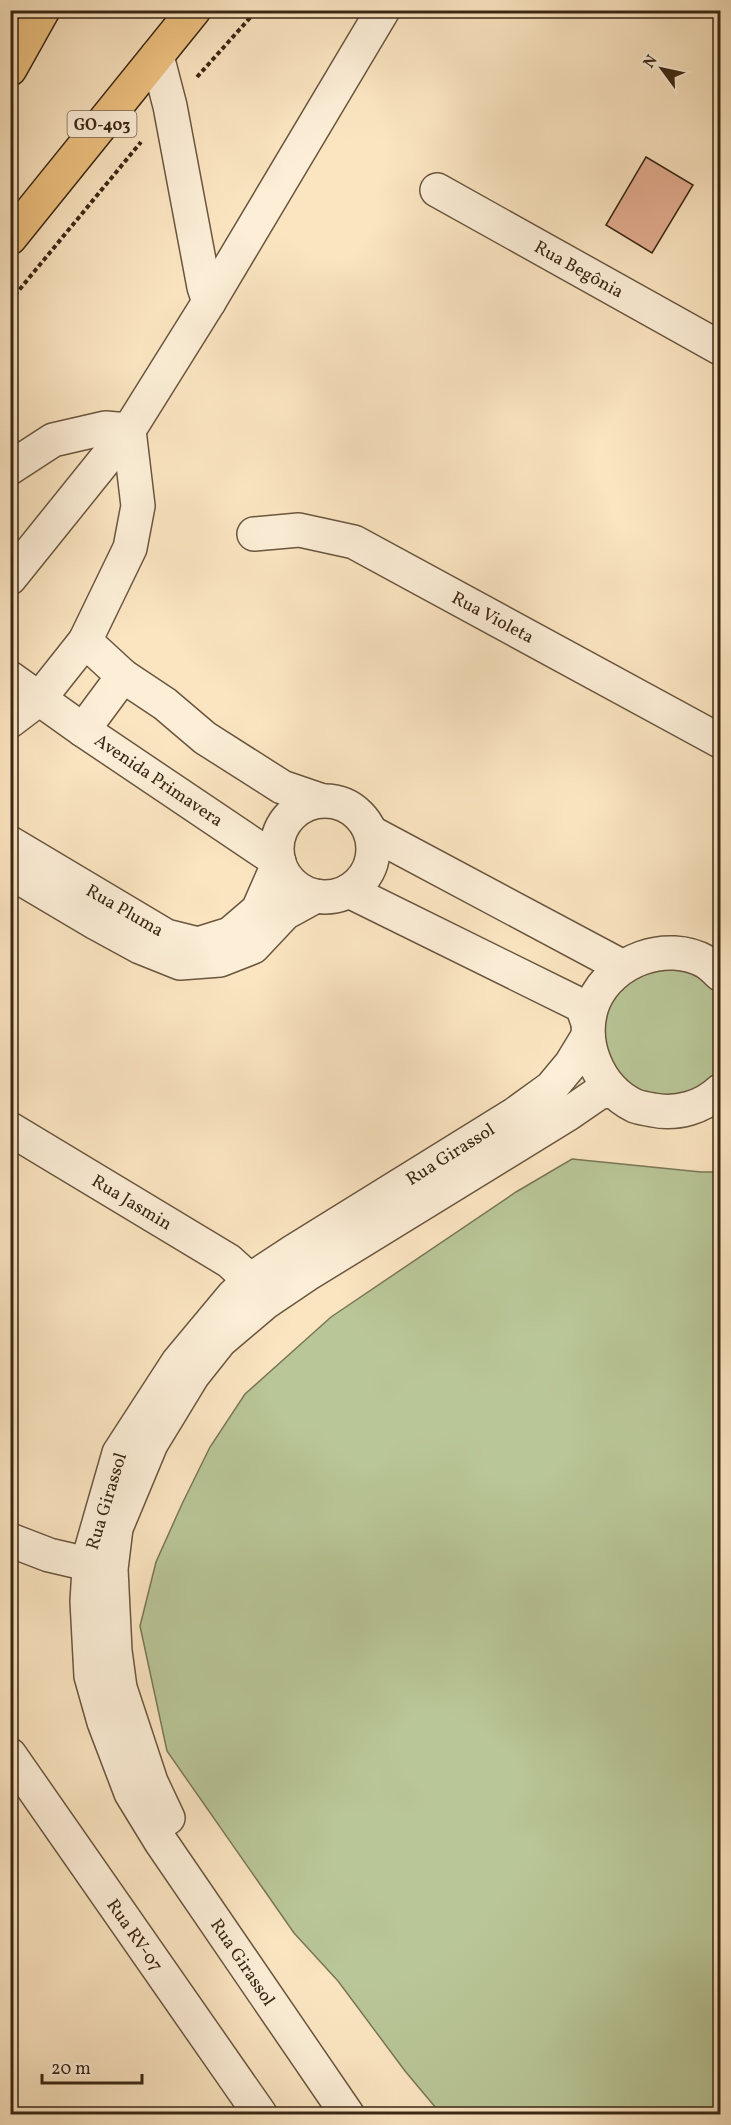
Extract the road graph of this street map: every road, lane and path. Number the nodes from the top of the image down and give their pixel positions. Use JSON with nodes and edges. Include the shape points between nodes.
{"nodes":[{"id":1,"x":43,"y":10,"type":"edge"},
{"id":2,"x":194,"y":10,"type":"edge"},
{"id":3,"x":257,"y":10,"type":"edge"},
{"id":4,"x":383,"y":10,"type":"edge"},
{"id":5,"x":158,"y":56,"type":"junction"},
{"id":6,"x":10,"y":69,"type":"edge"},
{"id":7,"x":170,"y":106,"type":"junction"},
{"id":8,"x":437,"y":190,"type":"dead end"},
{"id":9,"x":10,"y":238,"type":"edge"},
{"id":10,"x":10,"y":301,"type":"edge"},
{"id":11,"x":209,"y":302,"type":"junction"},
{"id":12,"x":720,"y":348,"type":"edge"},
{"id":13,"x":129,"y":430,"type":"junction"},
{"id":14,"x":10,"y":468,"type":"edge"},
{"id":15,"x":254,"y":534,"type":"dead end"},
{"id":16,"x":10,"y":578,"type":"edge"},
{"id":17,"x":86,"y":641,"type":"junction"},
{"id":18,"x":123,"y":676,"type":"junction"},
{"id":19,"x":10,"y":678,"type":"edge"},
{"id":20,"x":39,"y":699,"type":"junction"},
{"id":21,"x":10,"y":721,"type":"edge"},
{"id":22,"x":83,"y":730,"type":"junction"},
{"id":23,"x":720,"y":741,"type":"edge"},
{"id":24,"x":320,"y":800,"type":"junction"},
{"id":25,"x":372,"y":833,"type":"junction"},
{"id":26,"x":10,"y":843,"type":"edge"},
{"id":27,"x":279,"y":862,"type":"junction"},
{"id":28,"x":10,"y":872,"type":"edge"},
{"id":29,"x":349,"y":891,"type":"junction"},
{"id":30,"x":316,"y":896,"type":"junction"},
{"id":31,"x":716,"y":961,"type":"edge"},
{"id":32,"x":623,"y":966,"type":"junction"},
{"id":33,"x":588,"y":1030,"type":"junction"},
{"id":34,"x":613,"y":1091,"type":"junction"},
{"id":35,"x":720,"y":1091,"type":"edge"},
{"id":36,"x":10,"y":1129,"type":"edge"},
{"id":37,"x":258,"y":1291,"type":"junction"},
{"id":38,"x":10,"y":1540,"type":"edge"},
{"id":39,"x":100,"y":1567,"type":"junction"},
{"id":40,"x":10,"y":1755,"type":"edge"},
{"id":41,"x":260,"y":2115,"type":"edge"},
{"id":42,"x":347,"y":2115,"type":"edge"},
{"id":43,"x":368,"y":2115,"type":"edge"}],
"edges":[{"from":1,"to":6,"type":"main road"},
{"from":2,"to":5,"type":"main road","number":"GO-403"},
{"from":3,"to":7,"type":"path"},
{"from":4,"to":11,"type":"street"},
{"from":5,"to":7,"type":"street"},
{"from":5,"to":9,"type":"main road","number":"GO-403"},
{"from":7,"to":10,"type":"path"},
{"from":7,"to":11,"type":"street"},
{"from":8,"to":12,"type":"street","name":"Rua Begônia"},
{"from":11,"to":13,"type":"street"},
{"from":13,"to":14,"type":"street","via":[[105,428],[52,440]]},
{"from":13,"to":16,"type":"street"},
{"from":13,"to":17,"type":"street","via":[[138,506],[130,548]]},
{"from":15,"to":23,"type":"street","name":"Rua Violeta","via":[[299,530],[354,542]]},
{"from":17,"to":18,"type":"street"},
{"from":17,"to":20,"type":"street"},
{"from":18,"to":22,"type":"street"},
{"from":18,"to":24,"type":"street","via":[[205,738],[272,781]]},
{"from":19,"to":20,"type":"street","name":"Avenida Primavera"},
{"from":20,"to":21,"type":"street"},
{"from":20,"to":22,"type":"street","name":"Avenida Primavera"},
{"from":22,"to":27,"type":"street","name":"Avenida Primavera"},
{"from":24,"to":25,"type":"street","via":[[352,807]]},
{"from":24,"to":27,"type":"street","via":[[290,815],[277,845]]},
{"from":25,"to":29,"type":"street","via":[[371,867]]},
{"from":25,"to":32,"type":"street"},
{"from":26,"to":27,"type":"street","name":"Rua Pluma","via":[[166,936],[198,944],[230,934],[258,910]]},
{"from":27,"to":30,"type":"street","name":"Avenida Primavera","via":[[293,884]]},
{"from":28,"to":30,"type":"street","name":"Rua Pluma","via":[[140,946],[180,963],[220,960],[253,947],[285,913]]},
{"from":29,"to":30,"type":"street","via":[[333,897]]},
{"from":29,"to":33,"type":"street","via":[[582,1006]]},
{"from":31,"to":32,"type":"street","name":"Rua Girassol","via":[[662,953]]},
{"from":32,"to":33,"type":"street","name":"Rua Girassol","via":[[594,1001]]},
{"from":33,"to":34,"type":"street","via":[[595,1066]]},
{"from":33,"to":37,"type":"street","name":"Rua Girassol","via":[[571,1064],[551,1088],[294,1251]]},
{"from":34,"to":35,"type":"street","via":[[636,1106],[662,1112],[689,1110]]},
{"from":34,"to":37,"type":"street","name":"Rua Girassol","via":[[600,1092],[306,1275]]},
{"from":36,"to":37,"type":"street","name":"Rua Jasmin","via":[[229,1261]]},
{"from":37,"to":39,"type":"street","name":"Rua Girassol","via":[[232,1296],[178,1362],[119,1453]]},
{"from":38,"to":39,"type":"street","via":[[49,1555]]},
{"from":39,"to":42,"type":"street","name":"Rua Girassol","via":[[87,1601],[91,1676],[131,1793]]},
{"from":39,"to":43,"type":"street","name":"Rua Girassol","via":[[120,1688],[151,1782],[170,1821]]},
{"from":40,"to":41,"type":"street","name":"Rua RV-07"}]}
